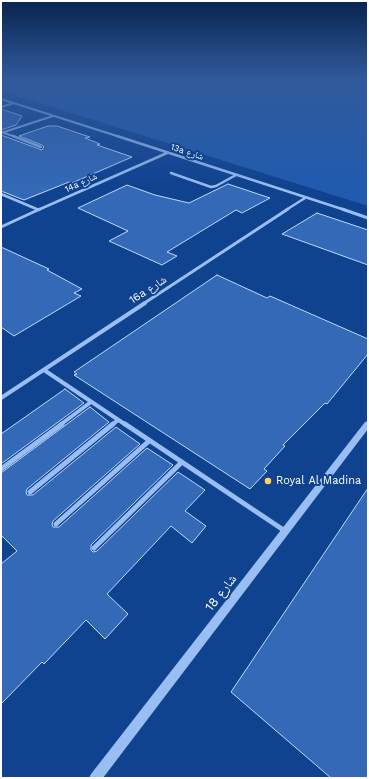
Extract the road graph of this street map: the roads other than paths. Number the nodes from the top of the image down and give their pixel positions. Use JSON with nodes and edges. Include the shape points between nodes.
{"nodes":[{"id":1,"x":53,"y":116,"type":"edge"},
{"id":2,"x":55,"y":116,"type":"edge"},
{"id":3,"x":2,"y":133,"type":"edge"},
{"id":4,"x":41,"y":147,"type":"dead end"},
{"id":5,"x":168,"y":153,"type":"junction"},
{"id":6,"x":171,"y":173,"type":"dead end"},
{"id":7,"x":236,"y":175,"type":"junction"},
{"id":8,"x":1,"y":194,"type":"edge"},
{"id":9,"x":305,"y":198,"type":"junction"},
{"id":10,"x":39,"y":210,"type":"junction"},
{"id":11,"x":368,"y":218,"type":"edge"},
{"id":12,"x":1,"y":223,"type":"edge"},
{"id":13,"x":5,"y":225,"type":"junction"},
{"id":14,"x":1,"y":227,"type":"edge"},
{"id":15,"x":44,"y":370,"type":"junction"},
{"id":16,"x":1,"y":398,"type":"edge"},
{"id":17,"x":91,"y":402,"type":"junction"},
{"id":18,"x":118,"y":420,"type":"junction"},
{"id":19,"x":368,"y":424,"type":"edge"},
{"id":20,"x":150,"y":441,"type":"junction"},
{"id":21,"x":182,"y":462,"type":"junction"},
{"id":22,"x":1,"y":469,"type":"edge"},
{"id":23,"x":30,"y":492,"type":"dead end"},
{"id":24,"x":56,"y":524,"type":"dead end"},
{"id":25,"x":285,"y":531,"type":"junction"},
{"id":26,"x":94,"y":548,"type":"dead end"},
{"id":27,"x":95,"y":778,"type":"edge"}],
"edges":[{"from":1,"to":3,"type":"street"},
{"from":2,"to":5,"type":"street","name":"13a شارع"},
{"from":3,"to":4,"type":"street"},
{"from":5,"to":7,"type":"street","name":"13a شارع"},
{"from":5,"to":10,"type":"street","name":"14a شارع"},
{"from":6,"to":7,"type":"street","via":[[211,187]]},
{"from":7,"to":9,"type":"street","name":"13a شارع"},
{"from":8,"to":10,"type":"street"},
{"from":9,"to":11,"type":"street","name":"13a شارع"},
{"from":9,"to":15,"type":"street","name":"16a شارع"},
{"from":10,"to":13,"type":"street","name":"14a شارع"},
{"from":12,"to":13,"type":"street"},
{"from":13,"to":14,"type":"street","name":"14a شارع"},
{"from":15,"to":16,"type":"street","name":"16a شارع"},
{"from":15,"to":17,"type":"street"},
{"from":17,"to":18,"type":"street"},
{"from":17,"to":22,"type":"street"},
{"from":18,"to":20,"type":"street"},
{"from":18,"to":23,"type":"street"},
{"from":19,"to":25,"type":"street","name":"شارع 18"},
{"from":20,"to":21,"type":"street"},
{"from":20,"to":24,"type":"street"},
{"from":21,"to":25,"type":"street"},
{"from":21,"to":26,"type":"street"},
{"from":25,"to":27,"type":"street","name":"شارع 18"}]}
